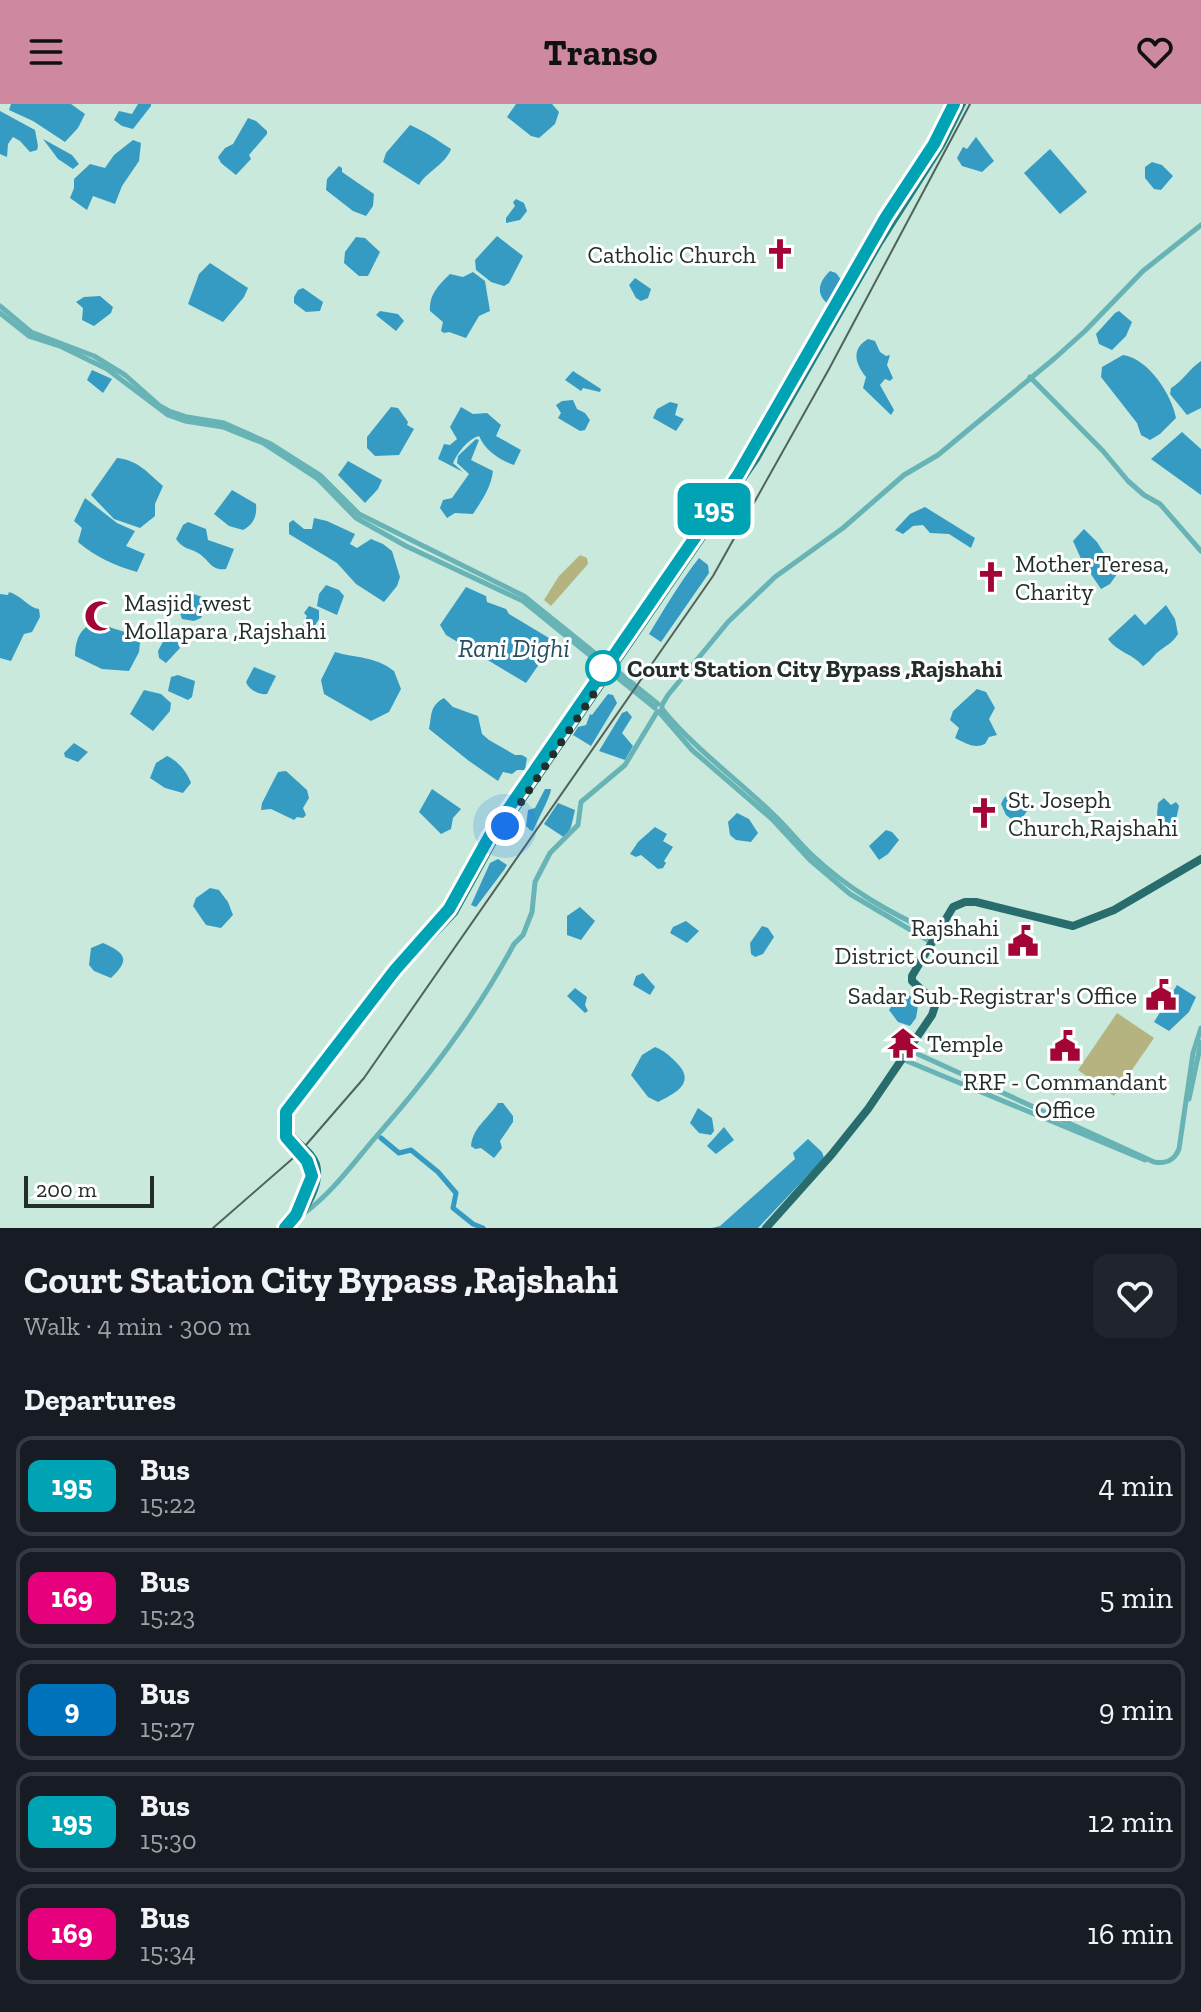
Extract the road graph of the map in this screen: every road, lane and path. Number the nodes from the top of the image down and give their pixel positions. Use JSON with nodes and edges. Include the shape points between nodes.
{"nodes":[{"id":1,"x":954,"y":104,"type":"edge"},
{"id":2,"x":963,"y":104,"type":"edge"},
{"id":3,"x":1201,"y":225,"type":"edge"},
{"id":4,"x":0,"y":306,"type":"edge"},
{"id":5,"x":0,"y":313,"type":"edge"},
{"id":6,"x":1030,"y":377,"type":"junction"},
{"id":7,"x":1201,"y":551,"type":"edge"},
{"id":8,"x":608,"y":667,"type":"junction"},
{"id":9,"x":659,"y":708,"type":"junction"},
{"id":10,"x":1201,"y":856,"type":"edge"},
{"id":11,"x":934,"y":938,"type":"junction"},
{"id":12,"x":1201,"y":1028,"type":"edge"},
{"id":13,"x":1201,"y":1042,"type":"edge"},
{"id":14,"x":910,"y":1050,"type":"junction"},
{"id":15,"x":904,"y":1059,"type":"junction"},
{"id":16,"x":1181,"y":1135,"type":"junction"},
{"id":17,"x":1105,"y":1142,"type":"junction"},
{"id":18,"x":301,"y":1215,"type":"junction"},
{"id":19,"x":285,"y":1228,"type":"edge"},
{"id":20,"x":292,"y":1228,"type":"edge"},
{"id":21,"x":766,"y":1228,"type":"edge"},
{"id":22,"x":773,"y":1228,"type":"edge"}],
"edges":[{"from":1,"to":8,"type":"main road","via":[[745,465]]},
{"from":2,"to":8,"type":"main road","via":[[757,459]]},
{"from":3,"to":6,"type":"street","via":[[1143,271],[1085,331]]},
{"from":4,"to":8,"type":"street","via":[[31,332],[109,365],[169,411],[233,426],[271,444],[320,475],[359,514],[524,596]]},
{"from":5,"to":8,"type":"street","via":[[29,336],[107,369],[168,415],[223,427],[263,443],[318,479],[356,518],[519,599]]},
{"from":6,"to":7,"type":"street"},
{"from":6,"to":9,"type":"street","via":[[938,455],[904,475],[775,577],[728,622]]},
{"from":8,"to":9,"type":"street"},
{"from":8,"to":18,"type":"main road","via":[[494,842],[455,913],[408,963],[292,1111],[292,1135],[318,1168]]},
{"from":8,"to":19,"type":"main road","via":[[489,837],[449,909],[286,1112],[286,1137],[307,1161],[312,1176]]},
{"from":9,"to":11,"type":"street","via":[[853,890]]},
{"from":9,"to":18,"type":"street","via":[[625,765],[581,802],[578,825],[550,853],[535,882],[523,935],[438,1064],[345,1177]]},
{"from":10,"to":11,"type":"highway","via":[[1114,910],[1073,926],[965,902],[953,907]]},
{"from":11,"to":14,"type":"highway","via":[[912,981],[935,1006]]},
{"from":12,"to":16,"type":"street"},
{"from":13,"to":16,"type":"street"},
{"from":14,"to":15,"type":"highway"},
{"from":14,"to":17,"type":"street"},
{"from":15,"to":17,"type":"street"},
{"from":15,"to":21,"type":"highway","via":[[832,1154]]},
{"from":15,"to":22,"type":"highway","via":[[872,1112]]},
{"from":16,"to":17,"type":"street","via":[[1179,1149],[1166,1163]]},
{"from":18,"to":20,"type":"main road"}]}
